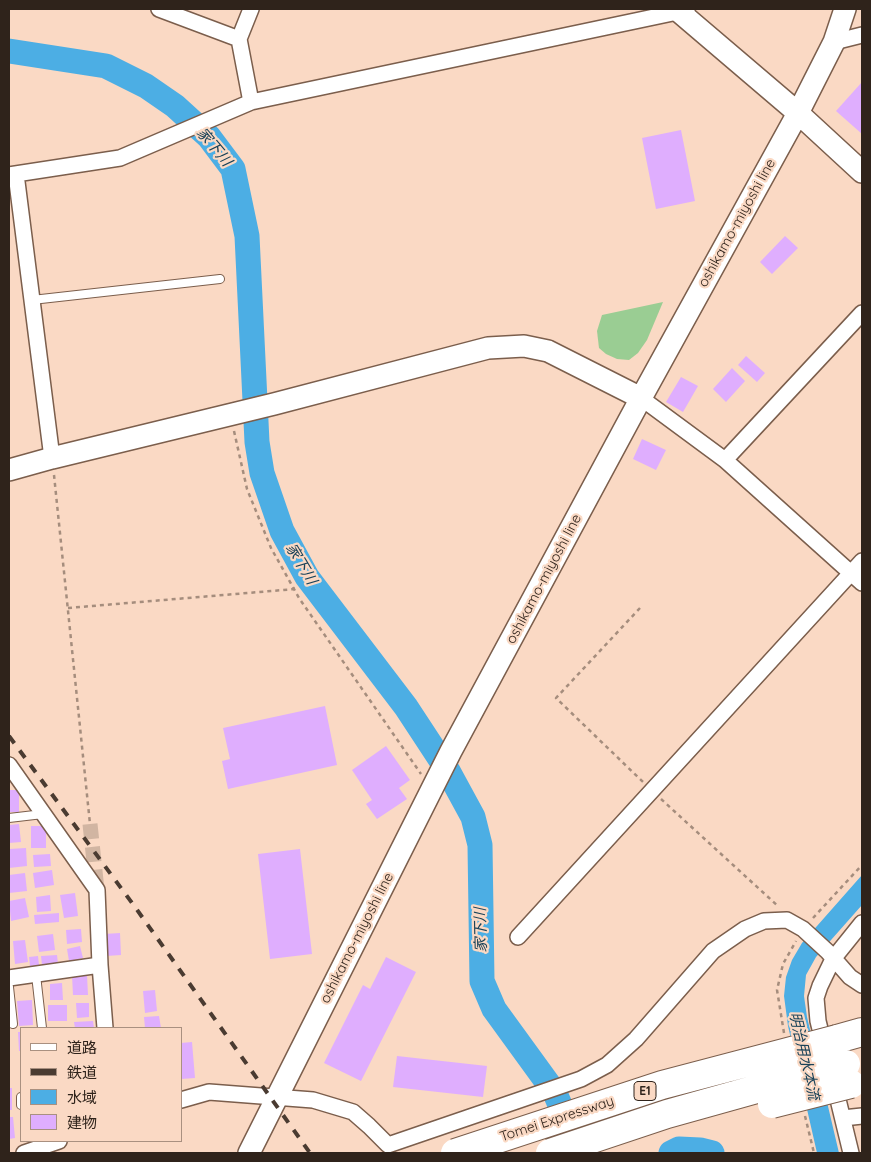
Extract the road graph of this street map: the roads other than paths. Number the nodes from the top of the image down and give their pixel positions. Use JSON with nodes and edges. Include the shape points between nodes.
{"nodes":[{"id":1,"x":159,"y":9,"type":"edge"},
{"id":2,"x":251,"y":9,"type":"edge"},
{"id":3,"x":845,"y":9,"type":"edge"},
{"id":4,"x":683,"y":10,"type":"edge"},
{"id":5,"x":862,"y":35,"type":"edge"},
{"id":6,"x":239,"y":39,"type":"junction"},
{"id":7,"x":834,"y":42,"type":"junction"},
{"id":8,"x":251,"y":102,"type":"junction"},
{"id":9,"x":798,"y":113,"type":"junction"},
{"id":10,"x":862,"y":172,"type":"edge"},
{"id":11,"x":12,"y":175,"type":"edge"},
{"id":12,"x":220,"y":279,"type":"dead end"},
{"id":13,"x":32,"y":300,"type":"junction"},
{"id":14,"x":862,"y":313,"type":"edge"},
{"id":15,"x":641,"y":398,"type":"junction"},
{"id":16,"x":52,"y":458,"type":"junction"},
{"id":17,"x":725,"y":460,"type":"junction"},
{"id":18,"x":9,"y":470,"type":"edge"},
{"id":19,"x":862,"y":561,"type":"edge"},
{"id":20,"x":857,"y":578,"type":"edge"},
{"id":21,"x":9,"y":765,"type":"edge"},
{"id":22,"x":43,"y":814,"type":"junction"},
{"id":23,"x":9,"y":818,"type":"edge"},
{"id":24,"x":862,"y":923,"type":"edge"},
{"id":25,"x":518,"y":937,"type":"dead end"},
{"id":26,"x":831,"y":955,"type":"junction"},
{"id":27,"x":100,"y":965,"type":"junction"},
{"id":28,"x":36,"y":974,"type":"junction"},
{"id":29,"x":9,"y":978,"type":"edge"},
{"id":30,"x":862,"y":985,"type":"edge"},
{"id":31,"x":9,"y":986,"type":"edge"},
{"id":32,"x":13,"y":1024,"type":"dead end"},
{"id":33,"x":42,"y":1027,"type":"edge"},
{"id":34,"x":105,"y":1027,"type":"edge"},
{"id":35,"x":850,"y":1035,"type":"edge"},
{"id":36,"x":855,"y":1072,"type":"edge"},
{"id":37,"x":277,"y":1097,"type":"junction"},
{"id":38,"x":182,"y":1100,"type":"edge"},
{"id":39,"x":862,"y":1116,"type":"edge"},
{"id":40,"x":843,"y":1118,"type":"junction"},
{"id":41,"x":55,"y":1142,"type":"edge"},
{"id":42,"x":25,"y":1149,"type":"edge"},
{"id":43,"x":389,"y":1149,"type":"edge"},
{"id":44,"x":249,"y":1153,"type":"edge"},
{"id":45,"x":456,"y":1153,"type":"edge"},
{"id":46,"x":550,"y":1153,"type":"edge"},
{"id":47,"x":572,"y":1153,"type":"edge"},
{"id":48,"x":851,"y":1153,"type":"edge"}],
"edges":[{"from":1,"to":6,"type":"street"},
{"from":2,"to":6,"type":"street"},
{"from":3,"to":7,"type":"main road","name":"oshikamo-miyoshi line"},
{"from":4,"to":8,"type":"street"},
{"from":4,"to":9,"type":"main road"},
{"from":5,"to":7,"type":"street"},
{"from":6,"to":8,"type":"street"},
{"from":7,"to":9,"type":"main road","name":"oshikamo-miyoshi line"},
{"from":8,"to":11,"type":"street","via":[[120,158]]},
{"from":9,"to":10,"type":"main road"},
{"from":9,"to":15,"type":"main road","name":"oshikamo-miyoshi line"},
{"from":11,"to":13,"type":"street"},
{"from":12,"to":13,"type":"lane"},
{"from":13,"to":16,"type":"street"},
{"from":14,"to":17,"type":"street"},
{"from":15,"to":16,"type":"main road","via":[[548,351],[524,346],[488,348]]},
{"from":15,"to":17,"type":"street"},
{"from":15,"to":37,"type":"main road","name":"oshikamo-miyoshi line","via":[[435,782]]},
{"from":16,"to":18,"type":"main road"},
{"from":17,"to":20,"type":"street"},
{"from":19,"to":20,"type":"street"},
{"from":20,"to":25,"type":"street","via":[[652,791]]},
{"from":21,"to":22,"type":"street"},
{"from":22,"to":23,"type":"lane"},
{"from":22,"to":27,"type":"street","via":[[97,890]]},
{"from":24,"to":26,"type":"street"},
{"from":26,"to":30,"type":"street","via":[[850,977]]},
{"from":26,"to":40,"type":"street","via":[[816,998],[818,1021]]},
{"from":26,"to":43,"type":"street","via":[[803,929],[787,920],[764,921],[745,929],[714,951],[636,1039],[607,1065],[581,1079]]},
{"from":27,"to":28,"type":"street"},
{"from":27,"to":34,"type":"street"},
{"from":28,"to":29,"type":"street"},
{"from":28,"to":33,"type":"lane"},
{"from":31,"to":32,"type":"lane"},
{"from":35,"to":45,"type":"highway","name":"Tomei Expressway","number":"E1","bridge":true,"via":[[662,1085]]},
{"from":36,"to":46,"type":"highway","number":"E1","bridge":true,"via":[[667,1114]]},
{"from":36,"to":47,"type":"highway","bridge":true},
{"from":37,"to":38,"type":"street","via":[[209,1092]]},
{"from":37,"to":43,"type":"street","via":[[313,1100],[353,1112]]},
{"from":37,"to":44,"type":"main road","name":"oshikamo-miyoshi line"},
{"from":39,"to":40,"type":"street"},
{"from":40,"to":48,"type":"street"},
{"from":41,"to":42,"type":"street"}]}
